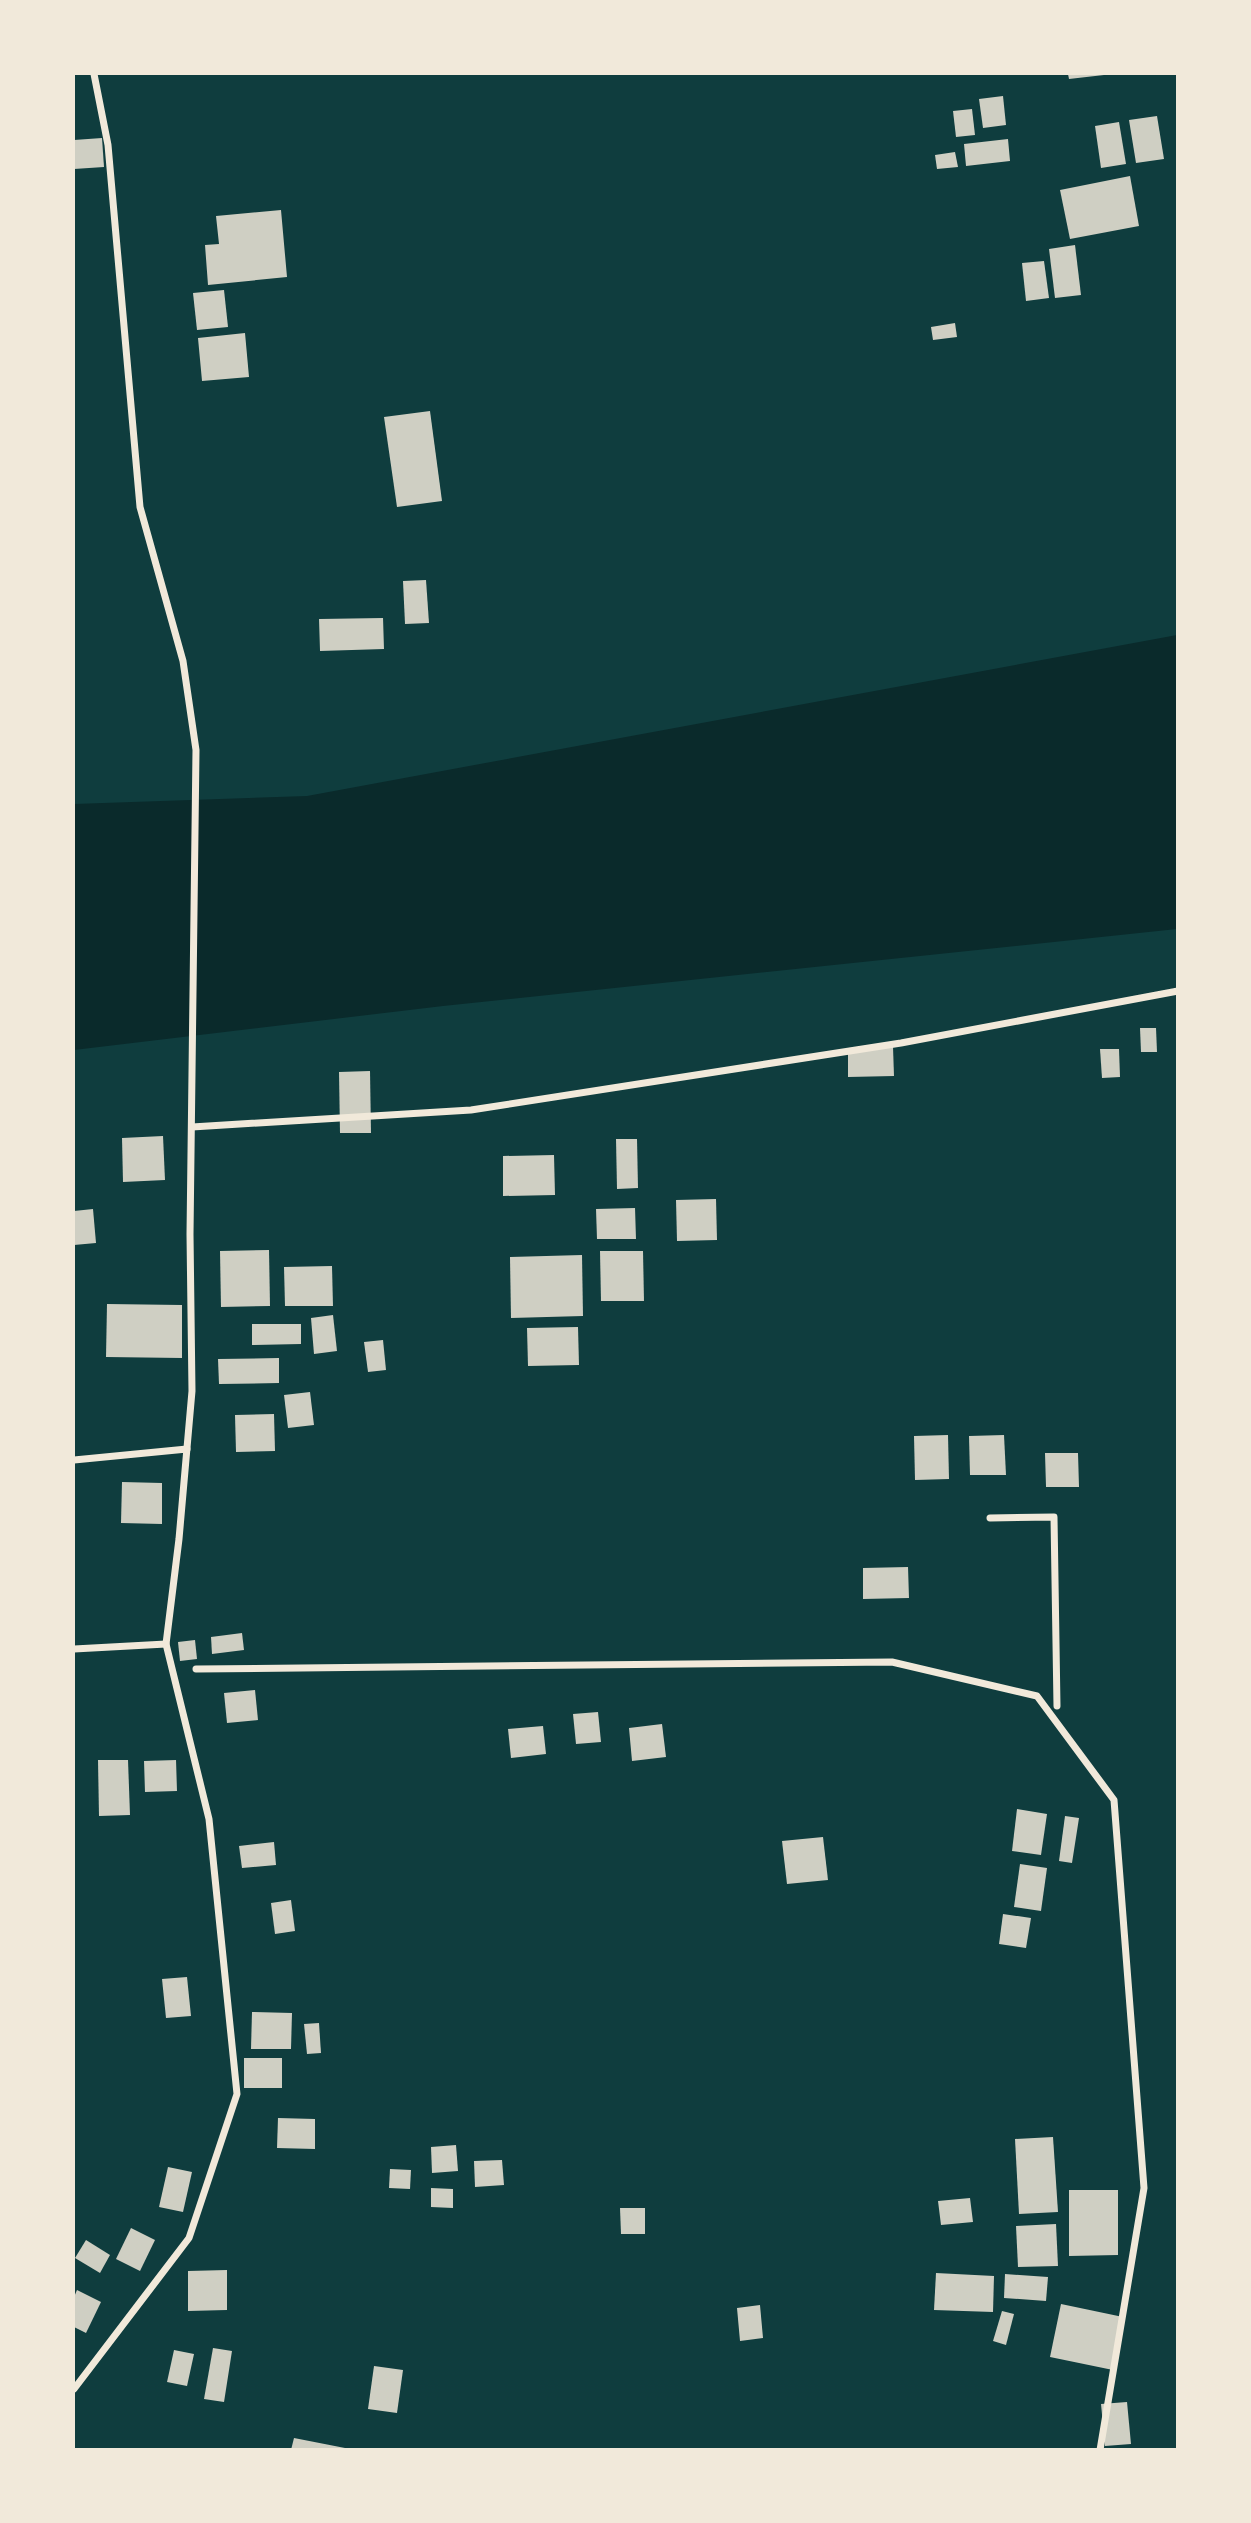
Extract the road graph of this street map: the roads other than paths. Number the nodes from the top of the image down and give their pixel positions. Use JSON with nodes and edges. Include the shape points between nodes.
{"nodes":[{"id":1,"x":94,"y":74,"type":"edge"},
{"id":2,"x":1178,"y":991,"type":"edge"},
{"id":3,"x":192,"y":1127,"type":"junction"},
{"id":4,"x":187,"y":1449,"type":"junction"},
{"id":5,"x":74,"y":1460,"type":"edge"},
{"id":6,"x":990,"y":1518,"type":"dead end"},
{"id":7,"x":166,"y":1644,"type":"junction"},
{"id":8,"x":74,"y":1649,"type":"edge"},
{"id":9,"x":196,"y":1669,"type":"dead end"},
{"id":10,"x":1057,"y":1706,"type":"dead end"},
{"id":11,"x":74,"y":2389,"type":"edge"},
{"id":12,"x":1100,"y":2449,"type":"edge"}],
"edges":[{"from":1,"to":3,"type":"street","via":[[108,145],[140,507],[183,661],[195,750]]},
{"from":2,"to":3,"type":"street","via":[[901,1043],[471,1110]]},
{"from":3,"to":4,"type":"street","via":[[192,1391]]},
{"from":4,"to":5,"type":"street"},
{"from":4,"to":7,"type":"street"},
{"from":6,"to":10,"type":"street","via":[[1054,1517]]},
{"from":7,"to":8,"type":"street"},
{"from":7,"to":11,"type":"street","via":[[209,1819],[237,2094],[189,2238]]},
{"from":9,"to":12,"type":"street","via":[[892,1662],[1037,1696],[1114,1800],[1144,2188]]}]}
